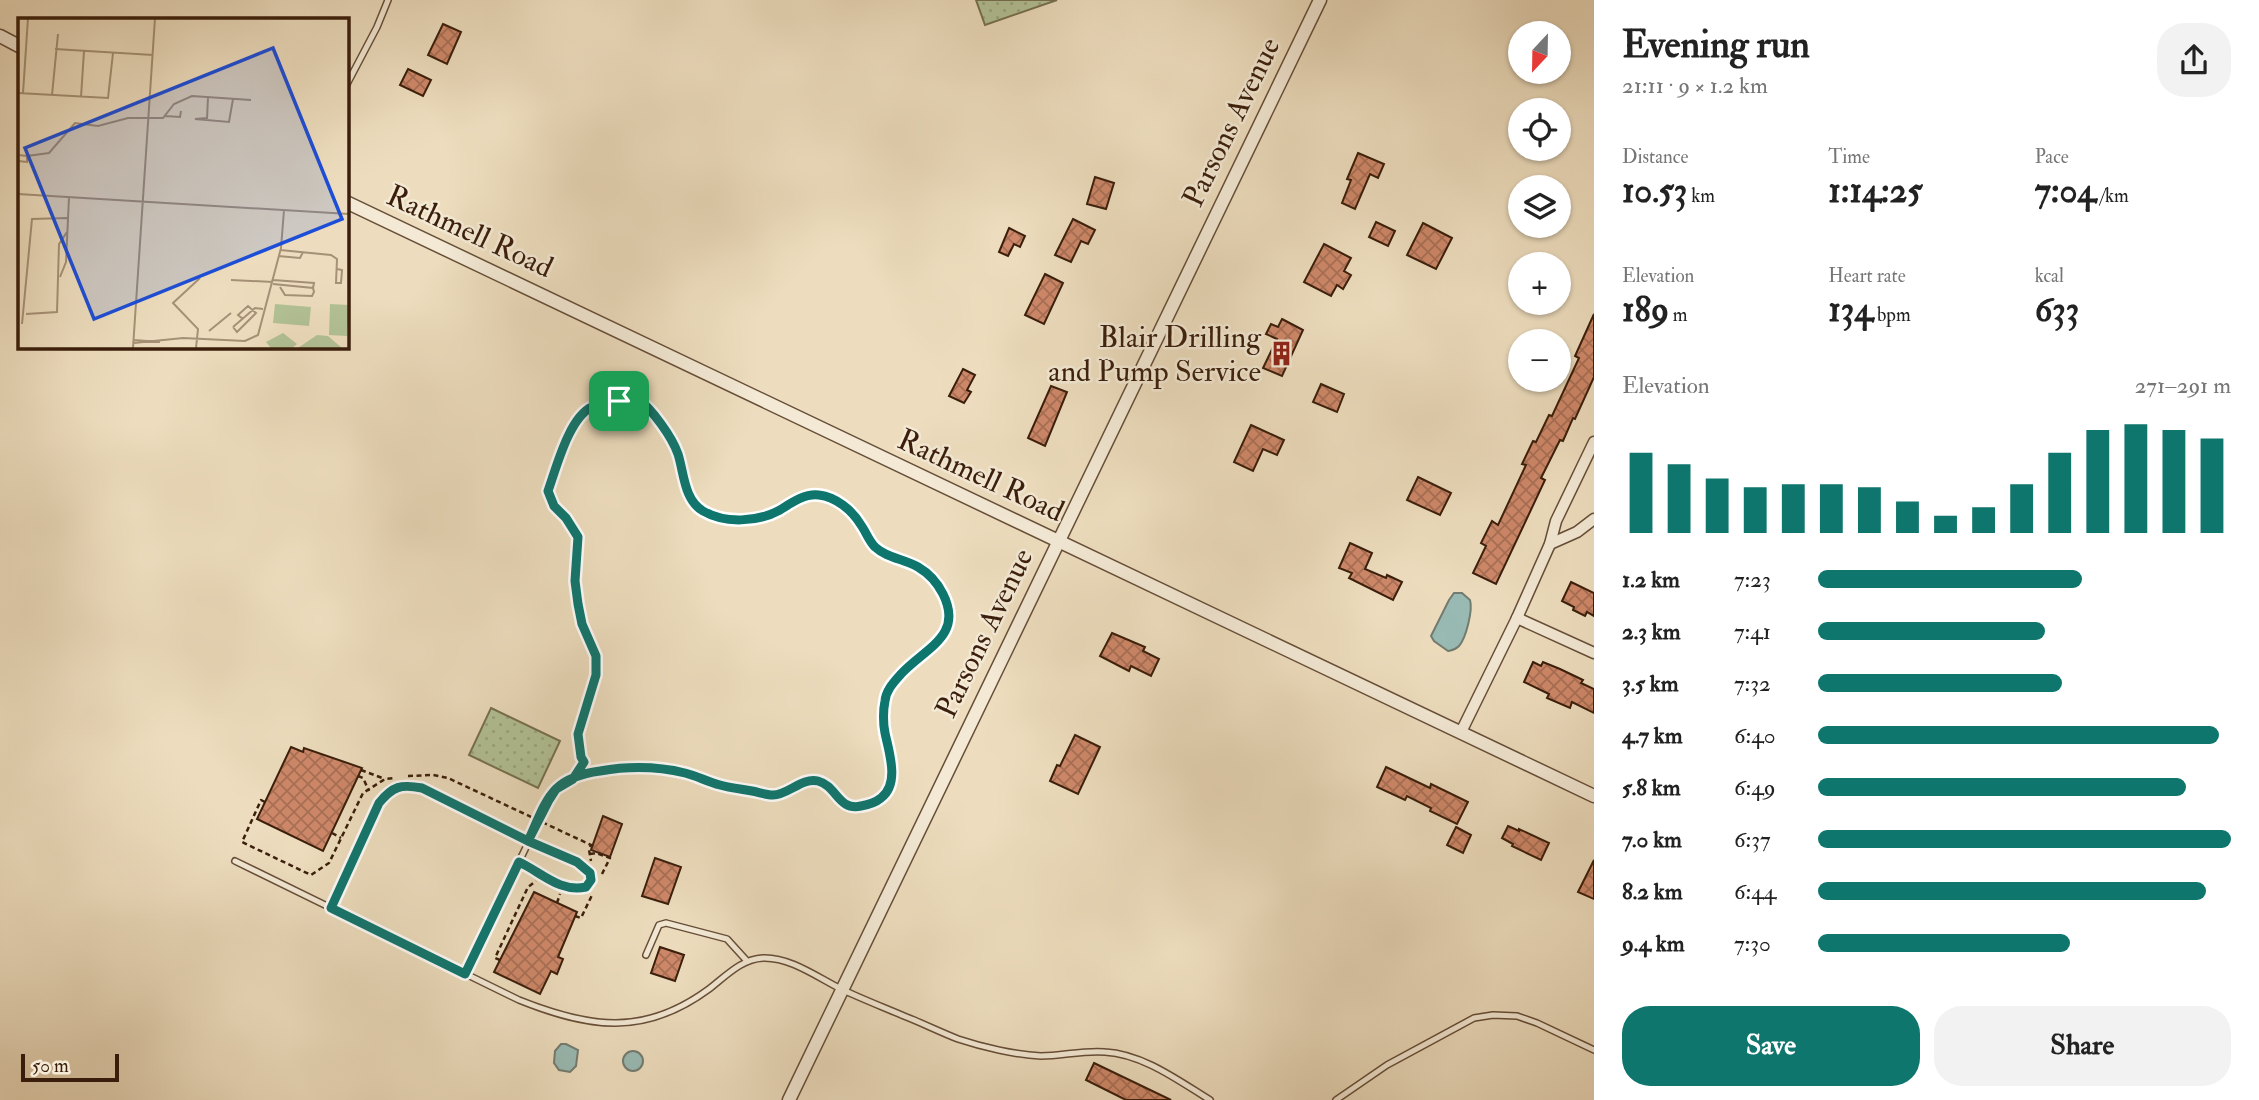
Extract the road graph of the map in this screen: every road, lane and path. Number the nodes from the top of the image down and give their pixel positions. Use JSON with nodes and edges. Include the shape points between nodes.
{"nodes":[{"id":1,"x":388,"y":0,"type":"edge"},
{"id":2,"x":1320,"y":0,"type":"edge"},
{"id":3,"x":0,"y":36,"type":"edge"},
{"id":4,"x":18,"y":45,"type":"edge"},
{"id":5,"x":348,"y":82,"type":"edge"},
{"id":6,"x":348,"y":203,"type":"edge"},
{"id":7,"x":1594,"y":442,"type":"edge"},
{"id":8,"x":1594,"y":519,"type":"edge"},
{"id":9,"x":1058,"y":540,"type":"junction"},
{"id":10,"x":1550,"y":544,"type":"junction"},
{"id":11,"x":1517,"y":618,"type":"junction"},
{"id":12,"x":1594,"y":653,"type":"edge"},
{"id":13,"x":1461,"y":732,"type":"junction"},
{"id":14,"x":584,"y":762,"type":"junction"},
{"id":15,"x":361,"y":770,"type":"dead end"},
{"id":16,"x":590,"y":773,"type":"junction"},
{"id":17,"x":358,"y":776,"type":"dead end"},
{"id":18,"x":385,"y":779,"type":"dead end"},
{"id":19,"x":573,"y":779,"type":"junction"},
{"id":20,"x":369,"y":791,"type":"dead end"},
{"id":21,"x":1594,"y":796,"type":"edge"},
{"id":22,"x":332,"y":833,"type":"dead end"},
{"id":23,"x":341,"y":838,"type":"dead end"},
{"id":24,"x":530,"y":842,"type":"junction"},
{"id":25,"x":590,"y":855,"type":"dead end"},
{"id":26,"x":235,"y":861,"type":"dead end"},
{"id":27,"x":519,"y":862,"type":"junction"},
{"id":28,"x":602,"y":874,"type":"dead end"},
{"id":29,"x":541,"y":884,"type":"dead end"},
{"id":30,"x":594,"y":891,"type":"dead end"},
{"id":31,"x":555,"y":893,"type":"dead end"},
{"id":32,"x":560,"y":894,"type":"junction"},
{"id":33,"x":586,"y":894,"type":"dead end"},
{"id":34,"x":565,"y":895,"type":"dead end"},
{"id":35,"x":556,"y":903,"type":"dead end"},
{"id":36,"x":331,"y":908,"type":"junction"},
{"id":37,"x":646,"y":955,"type":"dead end"},
{"id":38,"x":500,"y":960,"type":"dead end"},
{"id":39,"x":747,"y":961,"type":"junction"},
{"id":40,"x":465,"y":974,"type":"junction"},
{"id":41,"x":842,"y":989,"type":"junction"},
{"id":42,"x":1594,"y":1050,"type":"edge"},
{"id":43,"x":789,"y":1100,"type":"edge"},
{"id":44,"x":1210,"y":1100,"type":"edge"},
{"id":45,"x":1336,"y":1100,"type":"edge"}],
"edges":[{"from":1,"to":5,"type":"lane"},
{"from":2,"to":9,"type":"street","name":"Parsons Avenue"},
{"from":3,"to":4,"type":"street"},
{"from":6,"to":9,"type":"street","name":"Rathmell Road"},
{"from":7,"to":10,"type":"street","via":[[1556,521]]},
{"from":8,"to":10,"type":"street"},
{"from":9,"to":13,"type":"street","name":"Rathmell Road"},
{"from":9,"to":41,"type":"street","name":"Parsons Avenue"},
{"from":10,"to":11,"type":"street"},
{"from":11,"to":12,"type":"street"},
{"from":11,"to":13,"type":"street"},
{"from":13,"to":21,"type":"street","name":"Rathmell Road"},
{"from":14,"to":16,"type":"path"},
{"from":14,"to":16,"type":"path","via":[[578,734],[596,675],[596,656],[578,604],[578,537],[548,491],[566,440],[590,408],[638,399],[646,405],[673,442],[688,494],[700,510],[719,519],[761,518],[815,494],[832,497],[885,555],[934,578],[949,609],[950,623],[944,636],[889,688],[884,731],[891,771],[882,798],[856,807],[842,804],[827,785],[816,780],[773,795],[645,767]]},
{"from":14,"to":19,"type":"path"},
{"from":15,"to":18,"type":"path"},
{"from":16,"to":19,"type":"path"},
{"from":17,"to":20,"type":"path"},
{"from":19,"to":24,"type":"path","via":[[556,789]]},
{"from":22,"to":23,"type":"path"},
{"from":24,"to":27,"type":"lane"},
{"from":24,"to":27,"type":"lane","via":[[577,862],[590,873],[591,880],[575,890],[562,887]]},
{"from":24,"to":36,"type":"lane","via":[[422,788],[406,785],[389,790]]},
{"from":25,"to":28,"type":"path","via":[[610,858]]},
{"from":26,"to":36,"type":"lane"},
{"from":27,"to":40,"type":"lane"},
{"from":29,"to":38,"type":"path","via":[[535,881],[528,887],[495,958]]},
{"from":30,"to":33,"type":"path"},
{"from":31,"to":32,"type":"path"},
{"from":32,"to":34,"type":"path"},
{"from":32,"to":35,"type":"path"},
{"from":36,"to":40,"type":"lane"},
{"from":37,"to":39,"type":"lane","via":[[659,925],[666,923],[727,939]]},
{"from":39,"to":40,"type":"lane","via":[[671,1013],[611,1024],[555,1015]]},
{"from":39,"to":41,"type":"lane","via":[[782,961]]},
{"from":41,"to":43,"type":"street","name":"Parsons Avenue"},
{"from":41,"to":44,"type":"lane","via":[[959,1039],[990,1047],[1040,1056],[1106,1052],[1139,1060]]},
{"from":42,"to":45,"type":"lane","via":[[1517,1016],[1474,1018],[1387,1065]]}]}
